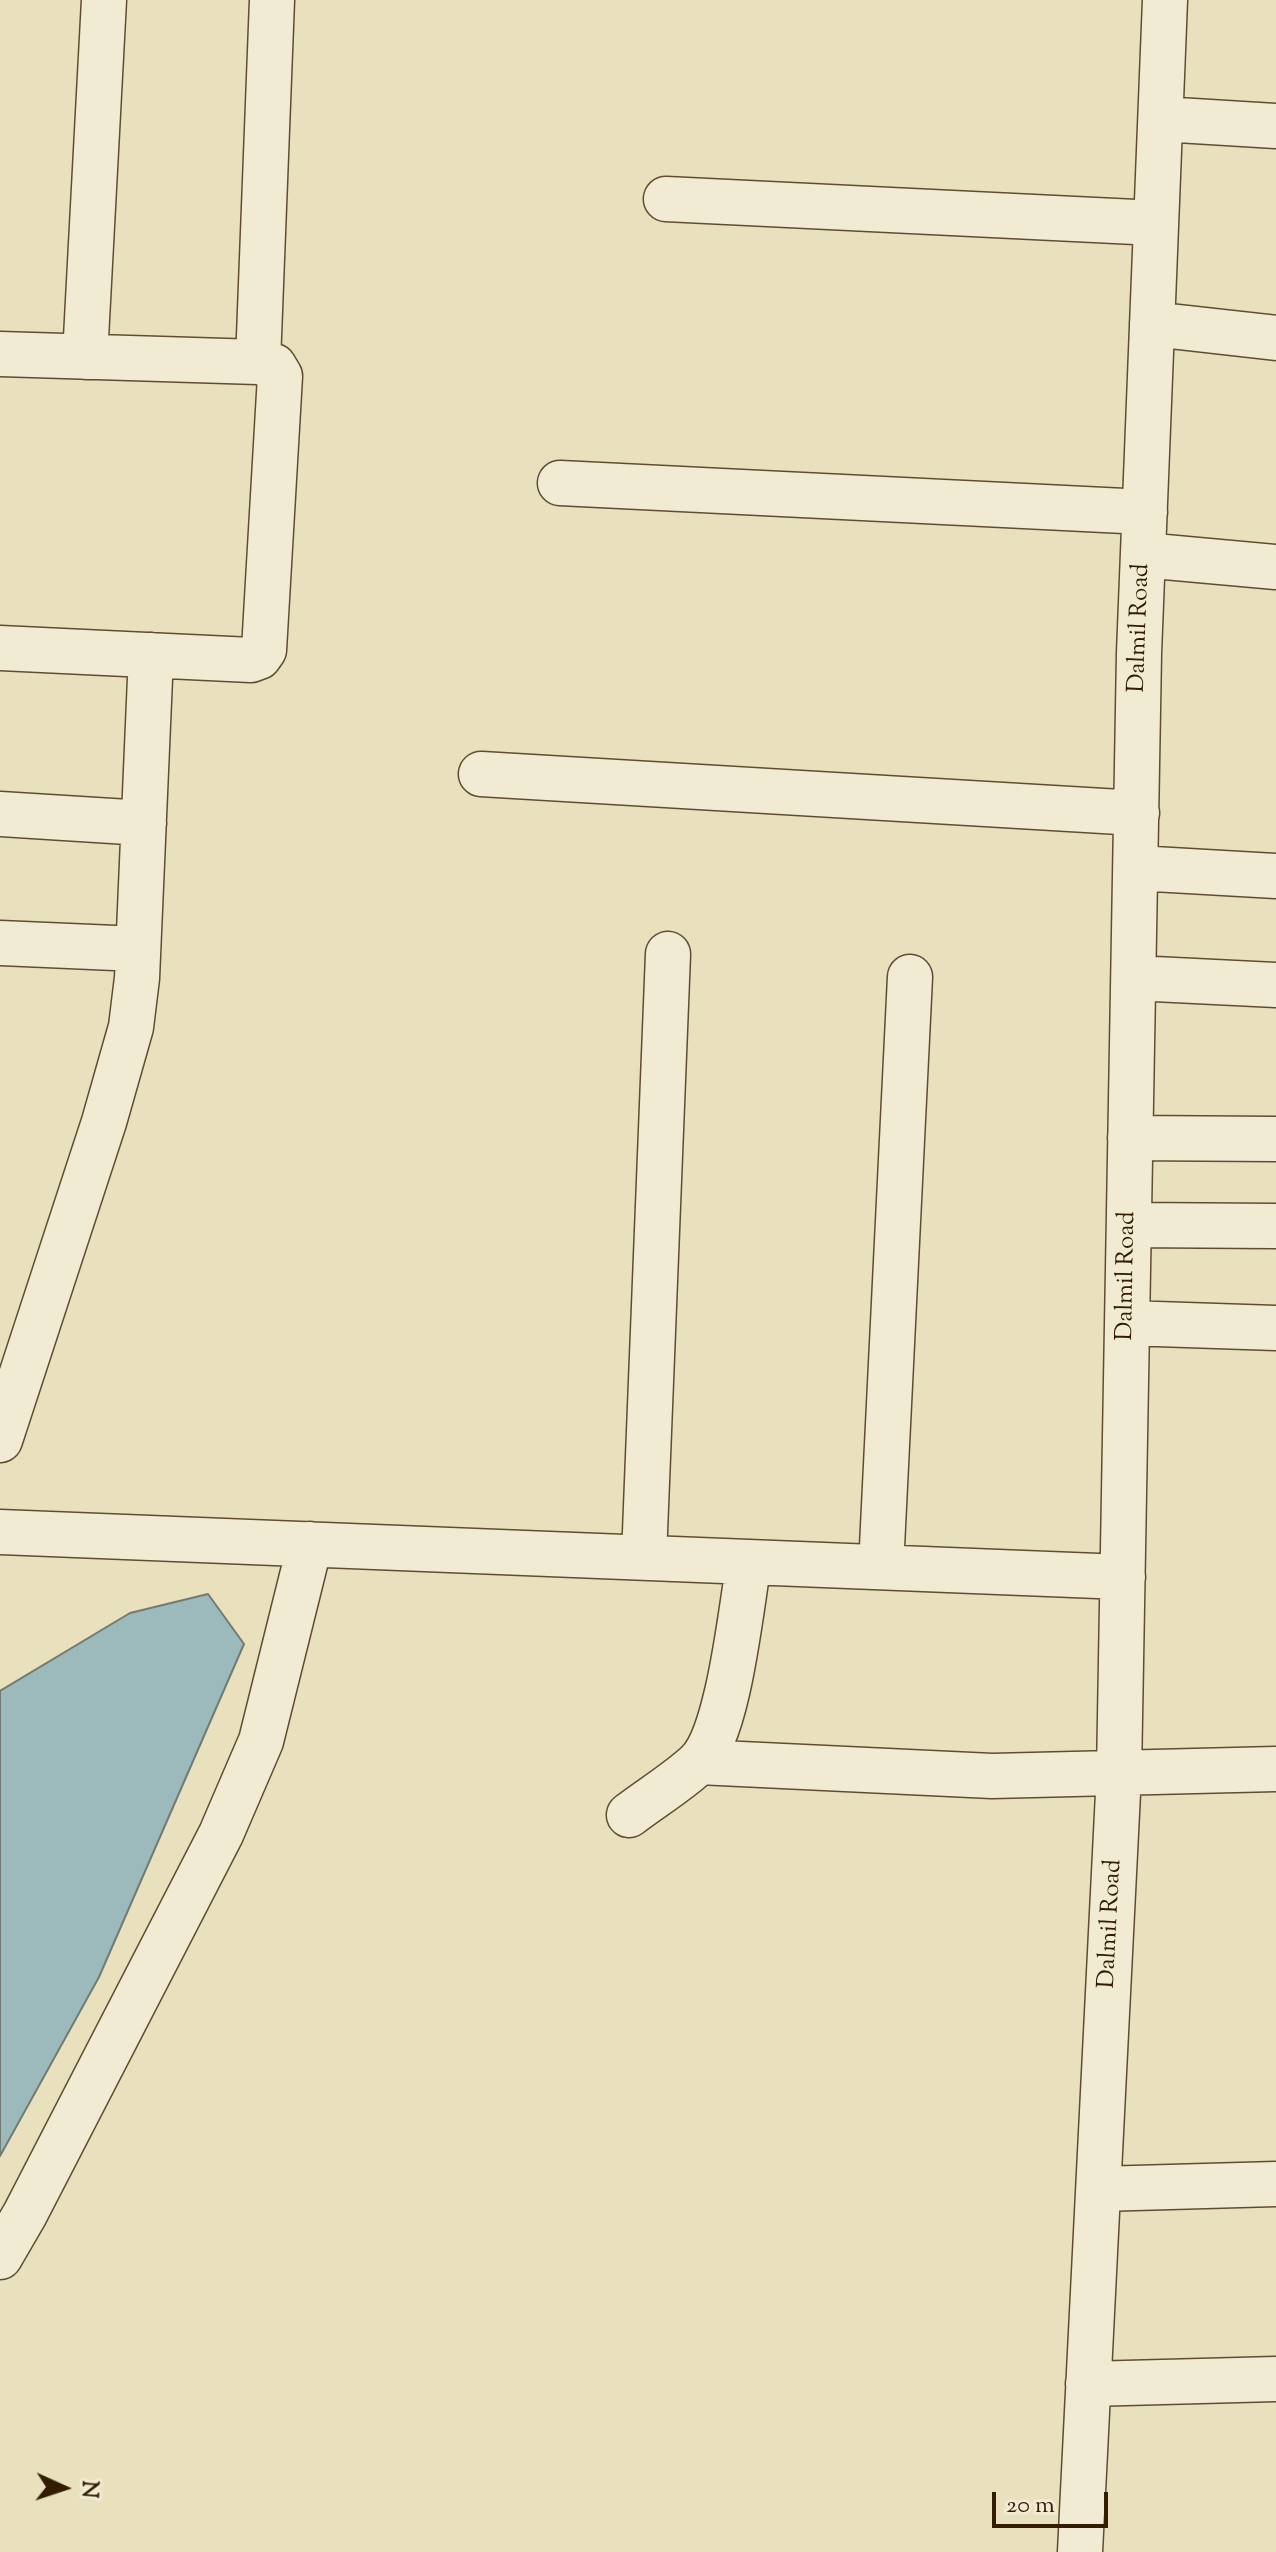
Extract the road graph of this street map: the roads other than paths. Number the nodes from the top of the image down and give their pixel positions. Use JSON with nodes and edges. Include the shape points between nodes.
{"nodes":[{"id":1,"x":104,"y":0,"type":"edge"},
{"id":2,"x":272,"y":0,"type":"edge"},
{"id":3,"x":1165,"y":0,"type":"edge"},
{"id":4,"x":1161,"y":119,"type":"junction"},
{"id":5,"x":1276,"y":126,"type":"edge"},
{"id":6,"x":666,"y":199,"type":"dead end"},
{"id":7,"x":1156,"y":223,"type":"junction"},
{"id":8,"x":1152,"y":324,"type":"junction"},
{"id":9,"x":1276,"y":338,"type":"edge"},
{"id":10,"x":0,"y":354,"type":"edge"},
{"id":11,"x":85,"y":357,"type":"junction"},
{"id":12,"x":258,"y":362,"type":"junction"},
{"id":13,"x":560,"y":483,"type":"dead end"},
{"id":14,"x":1145,"y":512,"type":"junction"},
{"id":15,"x":1143,"y":555,"type":"junction"},
{"id":16,"x":1276,"y":567,"type":"edge"},
{"id":17,"x":0,"y":648,"type":"edge"},
{"id":18,"x":151,"y":655,"type":"junction"},
{"id":19,"x":481,"y":774,"type":"dead end"},
{"id":20,"x":1137,"y":813,"type":"junction"},
{"id":21,"x":0,"y":814,"type":"edge"},
{"id":22,"x":144,"y":823,"type":"junction"},
{"id":23,"x":1136,"y":868,"type":"junction"},
{"id":24,"x":1276,"y":876,"type":"edge"},
{"id":25,"x":0,"y":943,"type":"edge"},
{"id":26,"x":138,"y":949,"type":"junction"},
{"id":27,"x":668,"y":954,"type":"dead end"},
{"id":28,"x":910,"y":977,"type":"dead end"},
{"id":29,"x":1134,"y":978,"type":"junction"},
{"id":30,"x":1276,"y":985,"type":"edge"},
{"id":31,"x":1130,"y":1138,"type":"junction"},
{"id":32,"x":1276,"y":1139,"type":"edge"},
{"id":33,"x":1129,"y":1225,"type":"junction"},
{"id":34,"x":1276,"y":1226,"type":"edge"},
{"id":35,"x":1127,"y":1323,"type":"junction"},
{"id":36,"x":1276,"y":1328,"type":"edge"},
{"id":37,"x":0,"y":1440,"type":"edge"},
{"id":38,"x":0,"y":1532,"type":"edge"},
{"id":39,"x":310,"y":1544,"type":"junction"},
{"id":40,"x":644,"y":1557,"type":"junction"},
{"id":41,"x":749,"y":1562,"type":"junction"},
{"id":42,"x":881,"y":1567,"type":"junction"},
{"id":43,"x":1123,"y":1577,"type":"junction"},
{"id":44,"x":699,"y":1762,"type":"junction"},
{"id":45,"x":1276,"y":1769,"type":"edge"},
{"id":46,"x":1119,"y":1773,"type":"junction"},
{"id":47,"x":629,"y":1815,"type":"dead end"},
{"id":48,"x":1276,"y":2184,"type":"edge"},
{"id":49,"x":1099,"y":2189,"type":"junction"},
{"id":50,"x":0,"y":2257,"type":"edge"},
{"id":51,"x":1276,"y":2379,"type":"edge"},
{"id":52,"x":1088,"y":2384,"type":"junction"},
{"id":53,"x":1080,"y":2552,"type":"edge"}],
"edges":[{"from":1,"to":11,"type":"street"},
{"from":2,"to":12,"type":"street"},
{"from":3,"to":4,"type":"street","name":"Dalmil Road"},
{"from":4,"to":5,"type":"street"},
{"from":4,"to":7,"type":"street","name":"Dalmil Road"},
{"from":6,"to":7,"type":"street"},
{"from":7,"to":8,"type":"street","name":"Dalmil Road"},
{"from":8,"to":9,"type":"street"},
{"from":8,"to":14,"type":"street","name":"Dalmil Road"},
{"from":10,"to":11,"type":"street"},
{"from":11,"to":12,"type":"street"},
{"from":12,"to":18,"type":"street","via":[[274,366],[280,376],[264,650],[251,660]]},
{"from":13,"to":14,"type":"street"},
{"from":14,"to":15,"type":"street","name":"Dalmil Road"},
{"from":15,"to":16,"type":"street"},
{"from":15,"to":20,"type":"street","name":"Dalmil Road"},
{"from":17,"to":18,"type":"street"},
{"from":18,"to":22,"type":"street"},
{"from":19,"to":20,"type":"street"},
{"from":20,"to":23,"type":"street","name":"Dalmil Road"},
{"from":21,"to":22,"type":"street"},
{"from":22,"to":26,"type":"street"},
{"from":23,"to":24,"type":"street"},
{"from":23,"to":29,"type":"street","name":"Dalmil Road"},
{"from":25,"to":26,"type":"street"},
{"from":26,"to":37,"type":"street","via":[[131,1027]]},
{"from":27,"to":40,"type":"street"},
{"from":28,"to":42,"type":"street"},
{"from":29,"to":30,"type":"street"},
{"from":29,"to":31,"type":"street","name":"Dalmil Road"},
{"from":31,"to":32,"type":"street"},
{"from":31,"to":33,"type":"street","name":"Dalmil Road"},
{"from":33,"to":34,"type":"street"},
{"from":33,"to":35,"type":"street","name":"Dalmil Road"},
{"from":35,"to":36,"type":"street"},
{"from":35,"to":43,"type":"street","name":"Dalmil Road"},
{"from":38,"to":39,"type":"street"},
{"from":39,"to":40,"type":"street"},
{"from":39,"to":50,"type":"street","via":[[261,1741],[221,1834]]},
{"from":40,"to":41,"type":"street"},
{"from":41,"to":42,"type":"street"},
{"from":41,"to":44,"type":"street","via":[[723,1709]]},
{"from":42,"to":43,"type":"street"},
{"from":43,"to":46,"type":"street","name":"Dalmil Road"},
{"from":44,"to":46,"type":"street","via":[[992,1776]]},
{"from":44,"to":47,"type":"street"},
{"from":45,"to":46,"type":"street"},
{"from":46,"to":49,"type":"street","name":"Dalmil Road"},
{"from":48,"to":49,"type":"street"},
{"from":49,"to":52,"type":"street","name":"Dalmil Road"},
{"from":51,"to":52,"type":"street"},
{"from":52,"to":53,"type":"street","name":"Dalmil Road"}]}
